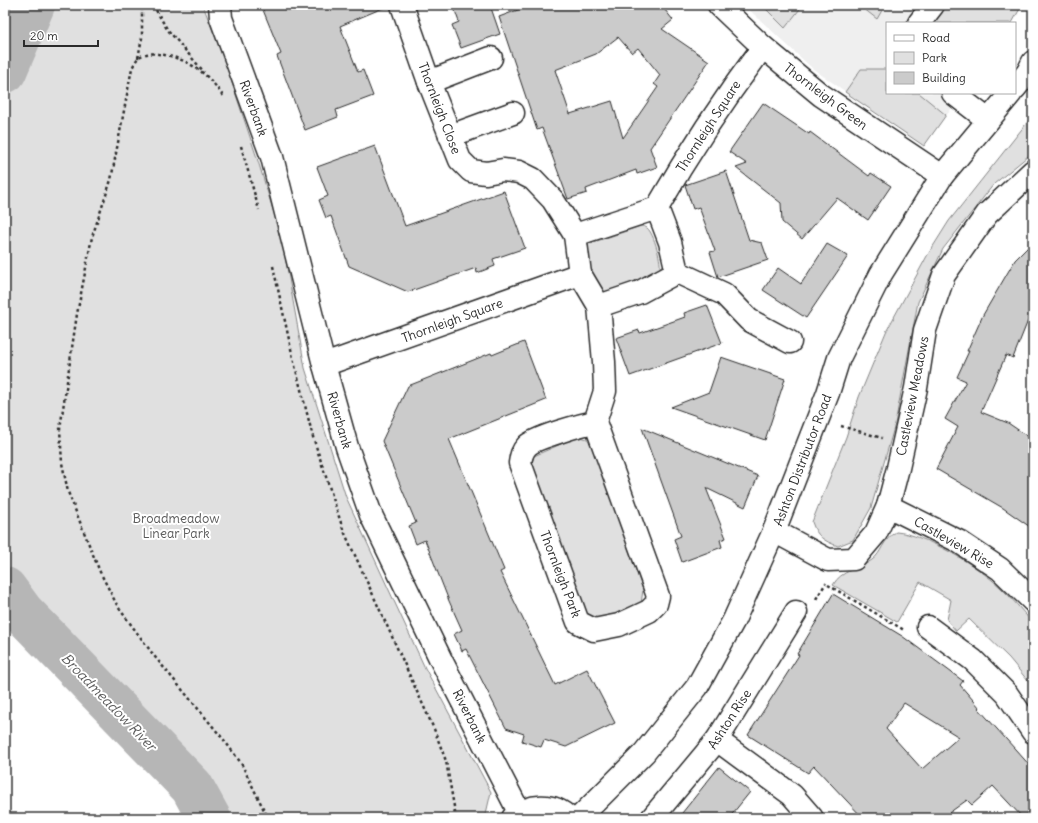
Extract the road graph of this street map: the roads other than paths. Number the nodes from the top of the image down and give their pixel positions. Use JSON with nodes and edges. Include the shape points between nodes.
{"nodes":[{"id":1,"x":220,"y":5,"type":"edge"},
{"id":2,"x":402,"y":5,"type":"edge"},
{"id":3,"x":719,"y":5,"type":"edge"},
{"id":4,"x":933,"y":5,"type":"edge"},
{"id":5,"x":920,"y":22,"type":"edge"},
{"id":6,"x":763,"y":47,"type":"junction"},
{"id":7,"x":491,"y":58,"type":"dead end"},
{"id":8,"x":1033,"y":62,"type":"edge"},
{"id":9,"x":429,"y":82,"type":"junction"},
{"id":10,"x":1016,"y":87,"type":"edge"},
{"id":11,"x":954,"y":94,"type":"edge"},
{"id":12,"x":1010,"y":94,"type":"edge"},
{"id":13,"x":512,"y":113,"type":"dead end"},
{"id":14,"x":988,"y":120,"type":"junction"},
{"id":15,"x":450,"y":136,"type":"junction"},
{"id":16,"x":1033,"y":171,"type":"edge"},
{"id":17,"x":942,"y":176,"type":"junction"},
{"id":18,"x":657,"y":208,"type":"junction"},
{"id":19,"x":575,"y":236,"type":"junction"},
{"id":20,"x":677,"y":272,"type":"junction"},
{"id":21,"x":580,"y":274,"type":"junction"},
{"id":22,"x":599,"y":306,"type":"junction"},
{"id":23,"x":790,"y":342,"type":"dead end"},
{"id":24,"x":324,"y":365,"type":"junction"},
{"id":25,"x":594,"y":422,"type":"junction"},
{"id":26,"x":888,"y":506,"type":"junction"},
{"id":27,"x":774,"y":531,"type":"junction"},
{"id":28,"x":1033,"y":601,"type":"edge"},
{"id":29,"x":796,"y":612,"type":"road end"},
{"id":30,"x":928,"y":627,"type":"road end"},
{"id":31,"x":1033,"y":732,"type":"edge"},
{"id":32,"x":717,"y":740,"type":"junction"},
{"id":33,"x":516,"y":815,"type":"edge"},
{"id":34,"x":569,"y":818,"type":"edge"},
{"id":35,"x":579,"y":818,"type":"edge"},
{"id":36,"x":652,"y":818,"type":"edge"},
{"id":37,"x":812,"y":818,"type":"edge"}],
"edges":[{"from":1,"to":24,"type":"street","name":"Riverbank","via":[[221,18],[272,157]]},
{"from":2,"to":9,"type":"street","name":"Thornleigh Close"},
{"from":3,"to":6,"type":"street","name":"Thornleigh Green"},
{"from":4,"to":5,"type":"street"},
{"from":6,"to":17,"type":"street","name":"Thornleigh Green","via":[[821,95]]},
{"from":6,"to":18,"type":"street","name":"Thornleigh Square","via":[[724,99]]},
{"from":7,"to":9,"type":"street"},
{"from":8,"to":10,"type":"street"},
{"from":9,"to":15,"type":"street","name":"Thornleigh Close"},
{"from":11,"to":14,"type":"street"},
{"from":12,"to":14,"type":"street","name":"Ashton Distributor Road"},
{"from":13,"to":15,"type":"street"},
{"from":14,"to":17,"type":"street","name":"Ashton Distributor Road"},
{"from":15,"to":19,"type":"street","name":"Thornleigh Close","via":[[460,160],[471,171],[486,173],[508,170],[533,178],[553,200]]},
{"from":16,"to":26,"type":"street","name":"Castleview Meadows","via":[[987,214],[944,275],[925,330],[916,388]]},
{"from":17,"to":27,"type":"street","name":"Ashton Distributor Road","via":[[881,274],[839,358]]},
{"from":18,"to":19,"type":"street"},
{"from":18,"to":20,"type":"street","via":[[670,242]]},
{"from":19,"to":21,"type":"street"},
{"from":20,"to":22,"type":"street","via":[[640,292]]},
{"from":20,"to":23,"type":"street","via":[[724,294],[750,320]]},
{"from":21,"to":22,"type":"street"},
{"from":21,"to":24,"type":"street","name":"Thornleigh Square"},
{"from":22,"to":25,"type":"street","via":[[605,391]]},
{"from":24,"to":33,"type":"street","name":"Riverbank","via":[[347,447],[371,515]]},
{"from":25,"to":25,"type":"street","name":"Thornleigh Park","via":[[528,444],[522,452],[520,463],[578,622],[594,630],[619,625],[649,612],[656,604],[658,596]]},
{"from":26,"to":27,"type":"street","name":"Castleview Meadows","via":[[876,533],[854,559],[828,560]]},
{"from":26,"to":28,"type":"street","name":"Castleview Rise","via":[[958,541],[1000,569]]},
{"from":27,"to":35,"type":"street","name":"Ashton Distributor Road","via":[[734,620],[697,687],[644,753]]},
{"from":29,"to":32,"type":"street","name":"Ashton Rise"},
{"from":30,"to":31,"type":"street","via":[[973,660],[1007,694]]},
{"from":32,"to":36,"type":"street","name":"Ashton Rise"},
{"from":32,"to":37,"type":"street","via":[[792,795]]},
{"from":33,"to":34,"type":"street","via":[[531,807],[543,806],[555,808]]}]}
